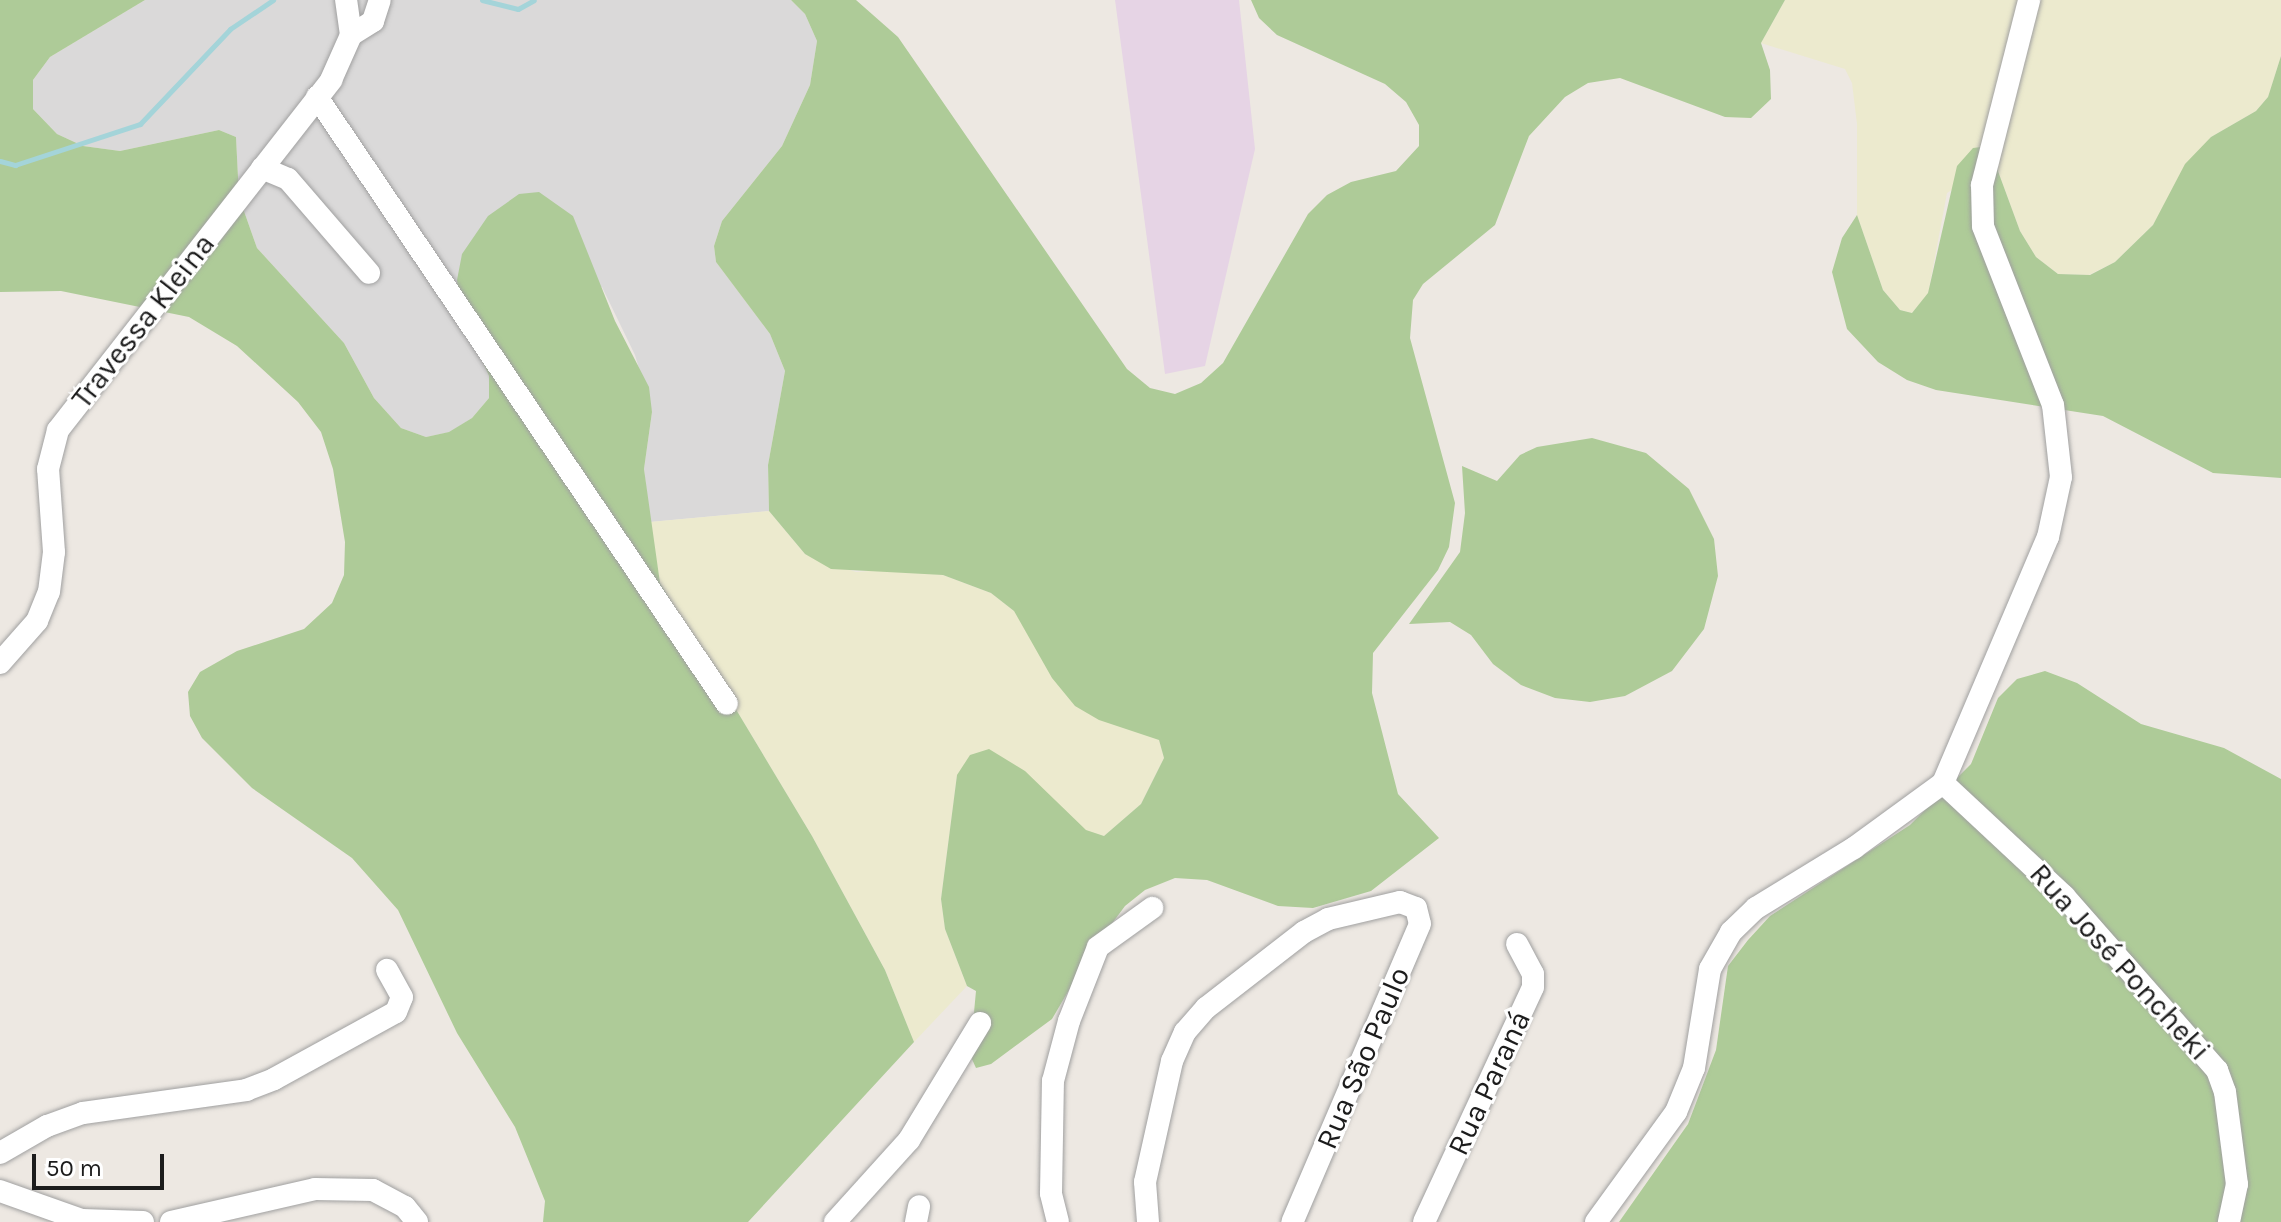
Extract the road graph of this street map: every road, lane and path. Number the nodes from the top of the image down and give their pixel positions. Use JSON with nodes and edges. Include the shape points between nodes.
{"nodes":[{"id":1,"x":346,"y":0,"type":"edge"},
{"id":2,"x":380,"y":0,"type":"edge"},
{"id":3,"x":2029,"y":0,"type":"edge"},
{"id":4,"x":351,"y":35,"type":"junction"},
{"id":5,"x":317,"y":97,"type":"junction"},
{"id":6,"x":262,"y":168,"type":"junction"},
{"id":7,"x":369,"y":273,"type":"dead end"},
{"id":8,"x":0,"y":663,"type":"edge"},
{"id":9,"x":727,"y":704,"type":"dead end"},
{"id":10,"x":1943,"y":783,"type":"junction"},
{"id":11,"x":1152,"y":908,"type":"dead end"},
{"id":12,"x":1517,"y":944,"type":"dead end"},
{"id":13,"x":387,"y":970,"type":"dead end"},
{"id":14,"x":980,"y":1023,"type":"dead end"},
{"id":15,"x":0,"y":1153,"type":"edge"},
{"id":16,"x":0,"y":1191,"type":"edge"},
{"id":17,"x":1151,"y":1221,"type":"edge"},
{"id":18,"x":143,"y":1222,"type":"edge"},
{"id":19,"x":171,"y":1222,"type":"edge"},
{"id":20,"x":417,"y":1222,"type":"edge"},
{"id":21,"x":835,"y":1222,"type":"edge"},
{"id":22,"x":1058,"y":1222,"type":"edge"},
{"id":23,"x":1292,"y":1222,"type":"edge"},
{"id":24,"x":1424,"y":1222,"type":"edge"},
{"id":25,"x":1596,"y":1222,"type":"edge"},
{"id":26,"x":2229,"y":1222,"type":"edge"}],
"edges":[{"from":1,"to":4,"type":"street"},
{"from":2,"to":4,"type":"street","via":[[373,21]]},
{"from":3,"to":10,"type":"street","via":[[1982,185],[1983,226],[2053,405],[2061,477],[2048,537]]},
{"from":4,"to":5,"type":"street","name":"Travessa Kleina","via":[[344,57]]},
{"from":5,"to":6,"type":"street","name":"Travessa Kleina"},
{"from":5,"to":9,"type":"street"},
{"from":6,"to":7,"type":"street","via":[[288,179]]},
{"from":6,"to":8,"type":"street","name":"Travessa Kleina","via":[[58,430],[48,469],[54,552],[49,592],[37,621]]},
{"from":10,"to":25,"type":"street","via":[[1854,848],[1756,908],[1731,932],[1710,969],[1694,1068],[1676,1112]]},
{"from":10,"to":26,"type":"street","name":"Rua José Poncheki","via":[[2064,896],[2217,1070],[2237,1184]]},
{"from":11,"to":22,"type":"street","via":[[1098,947],[1069,1021],[1053,1081],[1051,1193]]},
{"from":12,"to":24,"type":"street","name":"Rua Paraná","via":[[1533,974],[1533,987]]},
{"from":13,"to":15,"type":"street","via":[[402,997],[396,1012],[274,1079],[246,1090],[83,1113]]},
{"from":14,"to":21,"type":"street","via":[[909,1140]]},
{"from":16,"to":18,"type":"street","via":[[82,1220]]},
{"from":17,"to":23,"type":"street","name":"Rua São Paulo","via":[[1145,1182],[1172,1061],[1185,1032],[1206,1008],[1304,932],[1328,919],[1400,902],[1416,908],[1420,924]]},
{"from":19,"to":20,"type":"street","via":[[315,1189],[373,1190],[405,1207]]}]}
